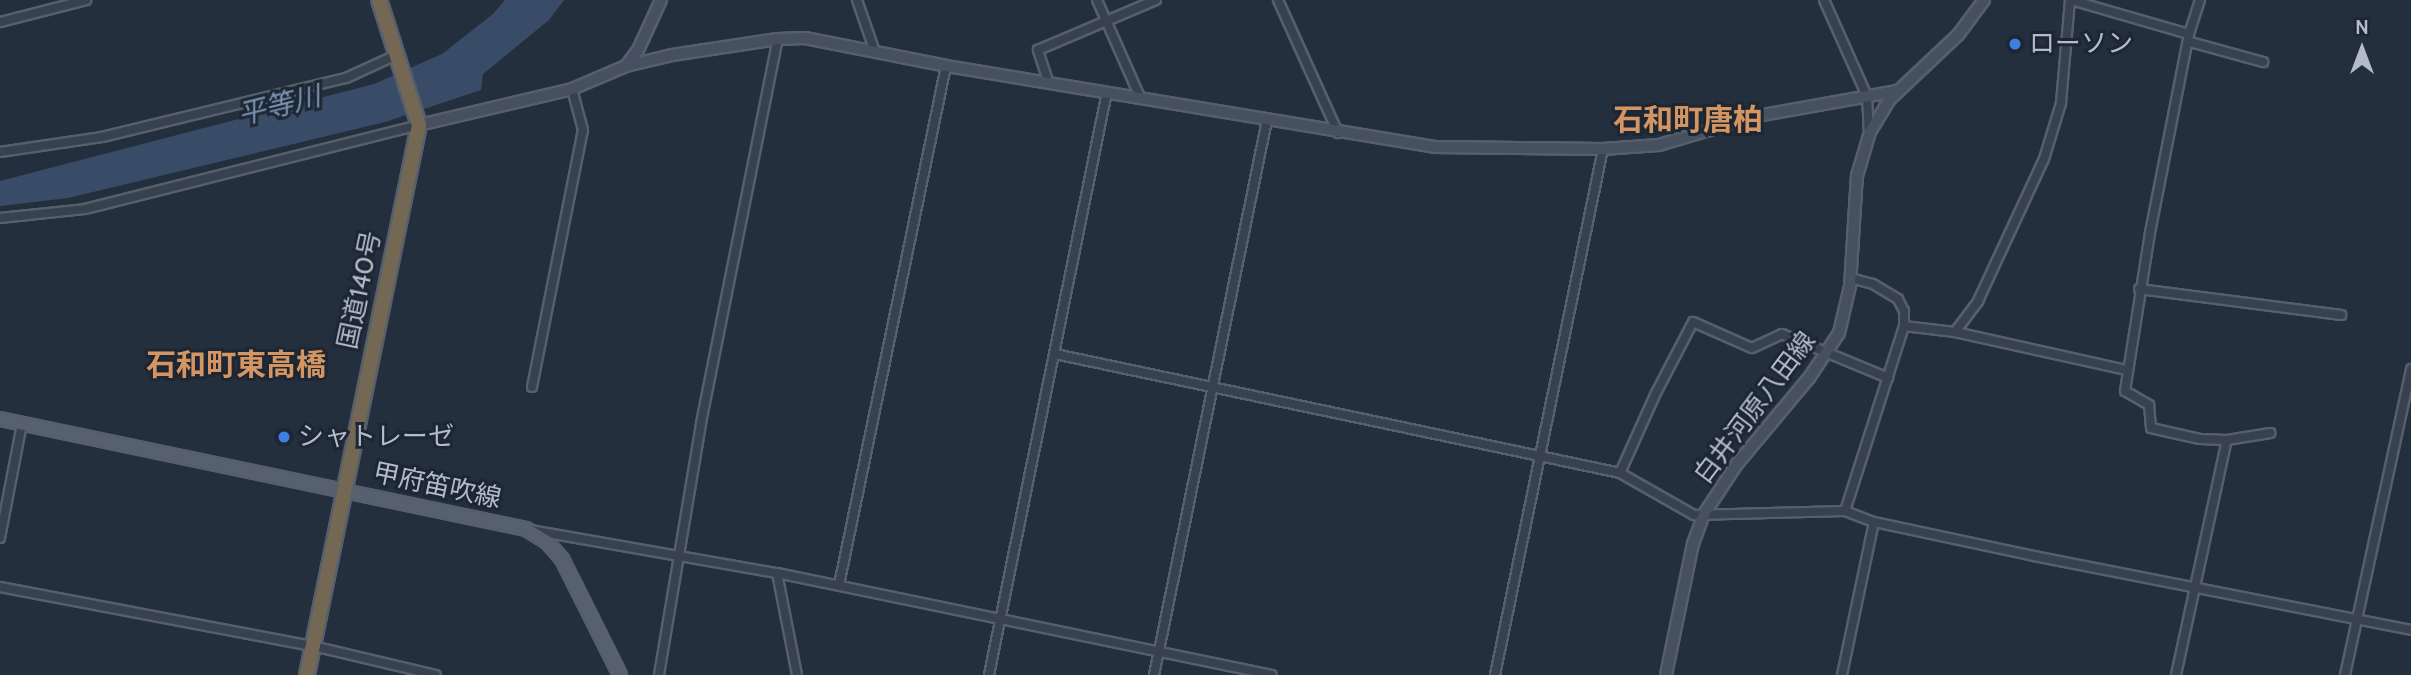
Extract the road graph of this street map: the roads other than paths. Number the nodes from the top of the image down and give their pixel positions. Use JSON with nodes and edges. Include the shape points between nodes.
{"nodes":[{"id":1,"x":86,"y":0,"type":"edge"},
{"id":2,"x":379,"y":0,"type":"edge"},
{"id":3,"x":661,"y":0,"type":"edge"},
{"id":4,"x":857,"y":0,"type":"edge"},
{"id":5,"x":1097,"y":0,"type":"edge"},
{"id":6,"x":1156,"y":0,"type":"edge"},
{"id":7,"x":1278,"y":0,"type":"edge"},
{"id":8,"x":1824,"y":0,"type":"edge"},
{"id":9,"x":1984,"y":0,"type":"edge"},
{"id":10,"x":2070,"y":0,"type":"edge"},
{"id":11,"x":2200,"y":0,"type":"edge"},
{"id":12,"x":0,"y":22,"type":"edge"},
{"id":13,"x":1107,"y":22,"type":"junction"},
{"id":14,"x":778,"y":38,"type":"junction"},
{"id":15,"x":2189,"y":38,"type":"junction"},
{"id":16,"x":875,"y":52,"type":"junction"},
{"id":17,"x":396,"y":57,"type":"junction"},
{"id":18,"x":2263,"y":62,"type":"dead end"},
{"id":19,"x":626,"y":66,"type":"junction"},
{"id":20,"x":946,"y":66,"type":"junction"},
{"id":21,"x":1048,"y":81,"type":"junction"},
{"id":22,"x":572,"y":89,"type":"junction"},
{"id":23,"x":1898,"y":91,"type":"junction"},
{"id":24,"x":1107,"y":92,"type":"junction"},
{"id":25,"x":1867,"y":96,"type":"junction"},
{"id":26,"x":1140,"y":97,"type":"junction"},
{"id":27,"x":1267,"y":120,"type":"junction"},
{"id":28,"x":418,"y":123,"type":"junction"},
{"id":29,"x":1870,"y":132,"type":"junction"},
{"id":30,"x":1338,"y":133,"type":"junction"},
{"id":31,"x":1603,"y":149,"type":"junction"},
{"id":32,"x":0,"y":152,"type":"edge"},
{"id":33,"x":0,"y":218,"type":"edge"},
{"id":34,"x":1850,"y":278,"type":"junction"},
{"id":35,"x":2139,"y":289,"type":"junction"},
{"id":36,"x":2341,"y":316,"type":"dead end"},
{"id":37,"x":1904,"y":326,"type":"junction"},
{"id":38,"x":1955,"y":332,"type":"junction"},
{"id":39,"x":1055,"y":354,"type":"junction"},
{"id":40,"x":1827,"y":354,"type":"junction"},
{"id":41,"x":2411,"y":369,"type":"edge"},
{"id":42,"x":2126,"y":370,"type":"junction"},
{"id":43,"x":1888,"y":378,"type":"junction"},
{"id":44,"x":532,"y":387,"type":"dead end"},
{"id":45,"x":1213,"y":388,"type":"junction"},
{"id":46,"x":0,"y":419,"type":"edge"},
{"id":47,"x":22,"y":424,"type":"junction"},
{"id":48,"x":2270,"y":433,"type":"dead end"},
{"id":49,"x":2227,"y":439,"type":"junction"},
{"id":50,"x":1539,"y":455,"type":"junction"},
{"id":51,"x":1620,"y":473,"type":"junction"},
{"id":52,"x":345,"y":491,"type":"junction"},
{"id":53,"x":1844,"y":511,"type":"junction"},
{"id":54,"x":1704,"y":514,"type":"junction"},
{"id":55,"x":1874,"y":522,"type":"junction"},
{"id":56,"x":526,"y":529,"type":"junction"},
{"id":57,"x":0,"y":538,"type":"edge"},
{"id":58,"x":680,"y":558,"type":"junction"},
{"id":59,"x":777,"y":573,"type":"junction"},
{"id":60,"x":839,"y":585,"type":"junction"},
{"id":61,"x":0,"y":587,"type":"edge"},
{"id":62,"x":2194,"y":588,"type":"junction"},
{"id":63,"x":2357,"y":619,"type":"junction"},
{"id":64,"x":1000,"y":621,"type":"junction"},
{"id":65,"x":2411,"y":630,"type":"edge"},
{"id":66,"x":313,"y":646,"type":"junction"},
{"id":67,"x":1158,"y":651,"type":"junction"},
{"id":68,"x":307,"y":675,"type":"edge"},
{"id":69,"x":436,"y":675,"type":"edge"},
{"id":70,"x":620,"y":675,"type":"edge"},
{"id":71,"x":659,"y":675,"type":"edge"},
{"id":72,"x":797,"y":675,"type":"edge"},
{"id":73,"x":989,"y":675,"type":"edge"},
{"id":74,"x":1154,"y":675,"type":"edge"},
{"id":75,"x":1272,"y":675,"type":"edge"},
{"id":76,"x":1496,"y":675,"type":"edge"},
{"id":77,"x":1666,"y":675,"type":"edge"},
{"id":78,"x":1842,"y":675,"type":"edge"},
{"id":79,"x":2176,"y":675,"type":"edge"},
{"id":80,"x":2345,"y":675,"type":"edge"}],
"edges":[{"from":1,"to":12,"type":"street"},
{"from":2,"to":17,"type":"highway","name":"国道140号"},
{"from":3,"to":19,"type":"street"},
{"from":4,"to":16,"type":"street"},
{"from":5,"to":13,"type":"street"},
{"from":6,"to":13,"type":"street"},
{"from":7,"to":30,"type":"street"},
{"from":8,"to":25,"type":"street"},
{"from":9,"to":23,"type":"street","name":"白井河原八田線","via":[[1958,35]]},
{"from":10,"to":15,"type":"street"},
{"from":10,"to":38,"type":"street","via":[[2061,103],[2044,159],[1978,301]]},
{"from":11,"to":15,"type":"street"},
{"from":13,"to":21,"type":"street","via":[[1038,50]]},
{"from":13,"to":26,"type":"street"},
{"from":14,"to":16,"type":"street","via":[[805,38]]},
{"from":14,"to":19,"type":"street"},
{"from":14,"to":58,"type":"street","via":[[701,423]]},
{"from":15,"to":18,"type":"street"},
{"from":15,"to":35,"type":"street"},
{"from":16,"to":20,"type":"street"},
{"from":17,"to":28,"type":"highway","name":"国道140号"},
{"from":17,"to":32,"type":"street","via":[[346,78],[102,137]]},
{"from":19,"to":22,"type":"street"},
{"from":20,"to":21,"type":"street"},
{"from":20,"to":60,"type":"street"},
{"from":21,"to":24,"type":"street"},
{"from":22,"to":28,"type":"street"},
{"from":22,"to":44,"type":"street","via":[[583,130]]},
{"from":23,"to":25,"type":"street"},
{"from":23,"to":29,"type":"street","name":"白井河原八田線"},
{"from":24,"to":26,"type":"street"},
{"from":24,"to":39,"type":"street"},
{"from":25,"to":29,"type":"street"},
{"from":25,"to":31,"type":"street","via":[[1757,116],[1659,145]]},
{"from":26,"to":27,"type":"street"},
{"from":27,"to":30,"type":"street"},
{"from":27,"to":45,"type":"street"},
{"from":28,"to":33,"type":"street","via":[[85,209]]},
{"from":28,"to":52,"type":"highway","name":"国道140号"},
{"from":29,"to":34,"type":"street","name":"白井河原八田線","via":[[1857,176]]},
{"from":30,"to":31,"type":"street","via":[[1434,147]]},
{"from":31,"to":50,"type":"street"},
{"from":34,"to":37,"type":"street","via":[[1873,284],[1898,299]]},
{"from":34,"to":40,"type":"street","name":"白井河原八田線","via":[[1842,323]]},
{"from":35,"to":36,"type":"street"},
{"from":35,"to":42,"type":"street"},
{"from":37,"to":38,"type":"street"},
{"from":37,"to":43,"type":"street"},
{"from":38,"to":42,"type":"street"},
{"from":39,"to":45,"type":"street"},
{"from":39,"to":64,"type":"street"},
{"from":40,"to":43,"type":"street"},
{"from":40,"to":51,"type":"street","via":[[1782,334],[1752,348],[1693,322]]},
{"from":40,"to":54,"type":"street","name":"白井河原八田線","via":[[1737,464]]},
{"from":41,"to":63,"type":"street"},
{"from":42,"to":49,"type":"street","via":[[2125,391],[2149,405],[2151,428],[2200,439]]},
{"from":43,"to":53,"type":"street"},
{"from":45,"to":50,"type":"street"},
{"from":45,"to":67,"type":"street"},
{"from":46,"to":47,"type":"main road","name":"甲府笛吹線"},
{"from":47,"to":52,"type":"main road","name":"甲府笛吹線"},
{"from":47,"to":57,"type":"street"},
{"from":48,"to":49,"type":"street"},
{"from":49,"to":62,"type":"street"},
{"from":50,"to":51,"type":"street"},
{"from":50,"to":76,"type":"street"},
{"from":51,"to":54,"type":"street","via":[[1694,515]]},
{"from":52,"to":56,"type":"main road","name":"甲府笛吹線"},
{"from":52,"to":66,"type":"highway","name":"国道140号"},
{"from":53,"to":54,"type":"street"},
{"from":53,"to":55,"type":"street"},
{"from":54,"to":77,"type":"street","name":"白井河原八田線","via":[[1693,544]]},
{"from":55,"to":62,"type":"street"},
{"from":55,"to":78,"type":"street"},
{"from":56,"to":58,"type":"street"},
{"from":56,"to":70,"type":"main road","name":"甲府笛吹線","via":[[562,559]]},
{"from":58,"to":59,"type":"street"},
{"from":58,"to":71,"type":"street"},
{"from":59,"to":60,"type":"street"},
{"from":59,"to":72,"type":"street"},
{"from":60,"to":64,"type":"street"},
{"from":61,"to":66,"type":"street"},
{"from":62,"to":63,"type":"street"},
{"from":62,"to":79,"type":"street"},
{"from":63,"to":65,"type":"street"},
{"from":63,"to":80,"type":"street"},
{"from":64,"to":67,"type":"street"},
{"from":64,"to":73,"type":"street"},
{"from":66,"to":68,"type":"highway","name":"国道140号"},
{"from":66,"to":69,"type":"street"},
{"from":67,"to":74,"type":"street"},
{"from":67,"to":75,"type":"street"}]}
